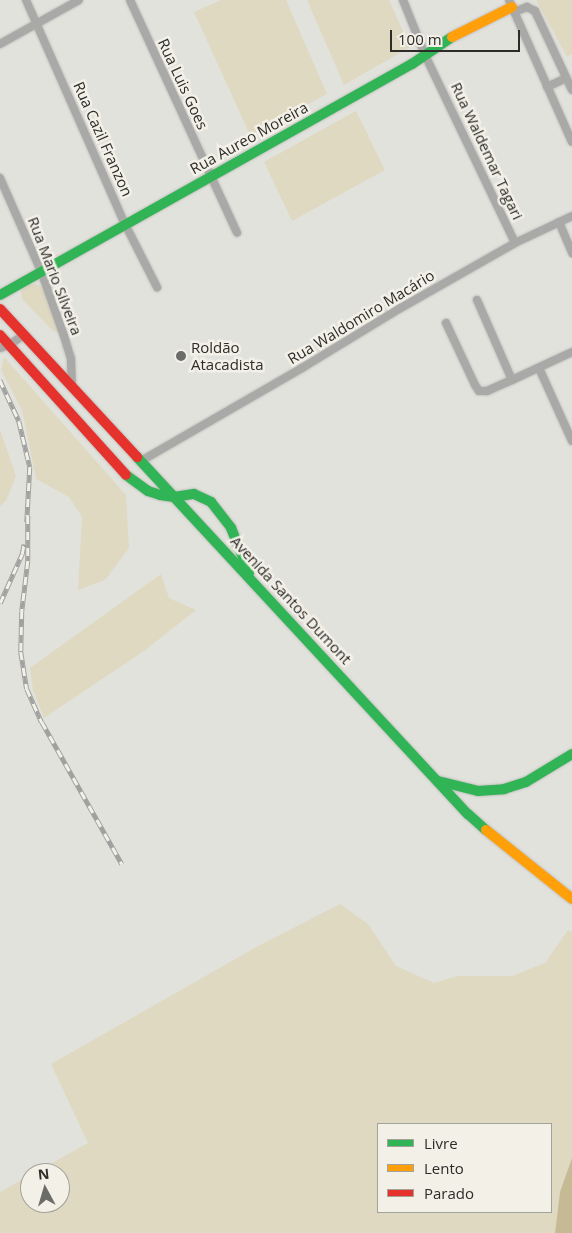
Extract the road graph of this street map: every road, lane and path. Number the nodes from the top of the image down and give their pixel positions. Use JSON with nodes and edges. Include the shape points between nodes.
{"nodes":[{"id":1,"x":26,"y":0,"type":"edge"},
{"id":2,"x":79,"y":0,"type":"edge"},
{"id":3,"x":130,"y":0,"type":"edge"},
{"id":4,"x":402,"y":0,"type":"edge"},
{"id":5,"x":511,"y":6,"type":"edge"},
{"id":6,"x":37,"y":24,"type":"junction"},
{"id":7,"x":0,"y":44,"type":"edge"},
{"id":8,"x":425,"y":54,"type":"junction"},
{"id":9,"x":566,"y":78,"type":"junction"},
{"id":10,"x":548,"y":87,"type":"junction"},
{"id":11,"x":572,"y":90,"type":"edge"},
{"id":12,"x":571,"y":137,"type":"edge"},
{"id":13,"x":211,"y":177,"type":"junction"},
{"id":14,"x":0,"y":178,"type":"edge"},
{"id":15,"x":572,"y":216,"type":"edge"},
{"id":16,"x":559,"y":222,"type":"junction"},
{"id":17,"x":125,"y":224,"type":"junction"},
{"id":18,"x":237,"y":233,"type":"dead end"},
{"id":19,"x":515,"y":243,"type":"junction"},
{"id":20,"x":572,"y":253,"type":"edge"},
{"id":21,"x":41,"y":271,"type":"junction"},
{"id":22,"x":158,"y":287,"type":"dead end"},
{"id":23,"x":0,"y":295,"type":"edge"},
{"id":24,"x":478,"y":300,"type":"dead end"},
{"id":25,"x":0,"y":309,"type":"edge"},
{"id":26,"x":446,"y":323,"type":"dead end"},
{"id":27,"x":0,"y":335,"type":"edge"},
{"id":28,"x":24,"y":335,"type":"junction"},
{"id":29,"x":5,"y":347,"type":"edge"},
{"id":30,"x":572,"y":354,"type":"edge"},
{"id":31,"x":539,"y":368,"type":"junction"},
{"id":32,"x":512,"y":380,"type":"junction"},
{"id":33,"x":72,"y":387,"type":"junction"},
{"id":34,"x":572,"y":441,"type":"edge"},
{"id":35,"x":141,"y":461,"type":"junction"},
{"id":36,"x":174,"y":497,"type":"junction"},
{"id":37,"x":251,"y":578,"type":"junction"},
{"id":38,"x":572,"y":754,"type":"edge"},
{"id":39,"x":437,"y":781,"type":"junction"},
{"id":40,"x":572,"y":900,"type":"edge"}],
"edges":[{"from":1,"to":6,"type":"street","name":"Rua Cazil Franzon"},
{"from":2,"to":6,"type":"street"},
{"from":3,"to":13,"type":"street","name":"Rua Luis Goes"},
{"from":4,"to":8,"type":"street","name":"Rua Waldemar Tagari"},
{"from":5,"to":8,"type":"main road","name":"Rua Aureo Moreira"},
{"from":5,"to":9,"type":"street","via":[[535,11]]},
{"from":5,"to":10,"type":"street"},
{"from":6,"to":7,"type":"street"},
{"from":6,"to":17,"type":"street","name":"Rua Cazil Franzon"},
{"from":8,"to":13,"type":"main road","name":"Rua Aureo Moreira"},
{"from":8,"to":19,"type":"street","name":"Rua Waldemar Tagari"},
{"from":9,"to":10,"type":"street"},
{"from":9,"to":11,"type":"street"},
{"from":10,"to":12,"type":"street"},
{"from":13,"to":17,"type":"main road","name":"Rua Aureo Moreira"},
{"from":13,"to":18,"type":"street","name":"Rua Luis Goes"},
{"from":14,"to":21,"type":"street","name":"Rua Mario Silveira"},
{"from":15,"to":16,"type":"street","name":"Rua Waldomiro Macário"},
{"from":16,"to":19,"type":"street","name":"Rua Waldomiro Macário"},
{"from":16,"to":20,"type":"street"},
{"from":17,"to":21,"type":"main road","name":"Rua Aureo Moreira"},
{"from":17,"to":22,"type":"street","name":"Rua Cazil Franzon"},
{"from":19,"to":35,"type":"street","name":"Rua Waldomiro Macário"},
{"from":21,"to":23,"type":"main road","name":"Rua Aureo Moreira"},
{"from":21,"to":33,"type":"street","name":"Rua Mario Silveira","via":[[71,359]]},
{"from":24,"to":32,"type":"street"},
{"from":25,"to":28,"type":"main road","name":"Avenida Santos Dumont"},
{"from":26,"to":32,"type":"street","via":[[480,391]]},
{"from":27,"to":29,"type":"main road"},
{"from":28,"to":29,"type":"street"},
{"from":28,"to":33,"type":"main road","name":"Avenida Santos Dumont"},
{"from":29,"to":36,"type":"main road","via":[[126,475],[148,490]]},
{"from":30,"to":31,"type":"street"},
{"from":31,"to":32,"type":"street"},
{"from":31,"to":34,"type":"street"},
{"from":33,"to":35,"type":"main road","name":"Avenida Santos Dumont"},
{"from":35,"to":36,"type":"main road","name":"Avenida Santos Dumont"},
{"from":36,"to":37,"type":"main road","name":"Avenida Santos Dumont"},
{"from":36,"to":37,"type":"main road","via":[[194,494],[211,502],[231,528]]},
{"from":37,"to":39,"type":"main road","name":"Avenida Santos Dumont"},
{"from":38,"to":39,"type":"main road","via":[[526,782],[504,789],[478,791]]},
{"from":39,"to":40,"type":"main road","name":"Avenida Santos Dumont","via":[[496,840]]}]}
